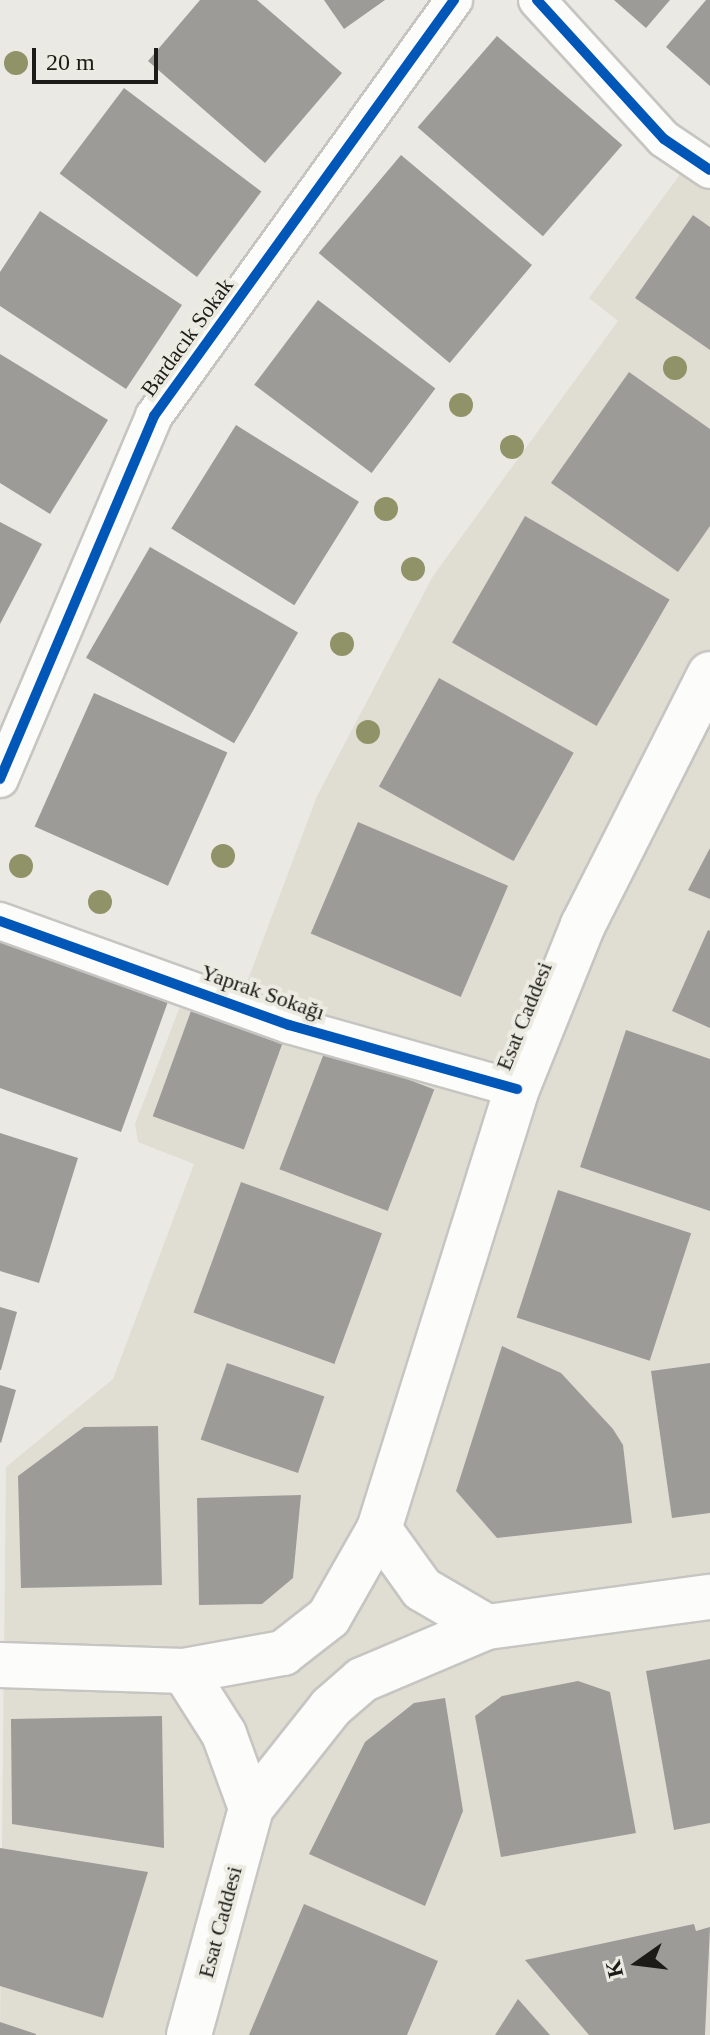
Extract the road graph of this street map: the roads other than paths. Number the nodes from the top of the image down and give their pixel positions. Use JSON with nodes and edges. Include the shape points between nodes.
{"nodes":[{"id":1,"x":454,"y":0,"type":"edge"},
{"id":2,"x":537,"y":0,"type":"edge"},
{"id":3,"x":710,"y":170,"type":"edge"},
{"id":4,"x":710,"y":674,"type":"edge"},
{"id":5,"x":0,"y":779,"type":"edge"},
{"id":6,"x":0,"y":921,"type":"edge"},
{"id":7,"x":517,"y":1089,"type":"junction"},
{"id":8,"x":379,"y":1529,"type":"junction"},
{"id":9,"x":710,"y":1597,"type":"edge"},
{"id":10,"x":487,"y":1627,"type":"junction"},
{"id":11,"x":0,"y":1665,"type":"edge"},
{"id":12,"x":184,"y":1671,"type":"junction"},
{"id":13,"x":251,"y":1808,"type":"junction"},
{"id":14,"x":189,"y":2035,"type":"edge"}],
"edges":[{"from":1,"to":5,"type":"street","name":"Bardacık Sokak","via":[[154,416]]},
{"from":2,"to":3,"type":"street","via":[[664,139]]},
{"from":4,"to":7,"type":"main road","name":"Esat Caddesi","via":[[590,911]]},
{"from":6,"to":7,"type":"street","name":"Yaprak Sokağı","via":[[289,1025]]},
{"from":7,"to":8,"type":"main road","name":"Esat Caddesi"},
{"from":8,"to":10,"type":"main road","via":[[422,1589]]},
{"from":8,"to":12,"type":"main road","name":"Esat Caddesi","via":[[329,1617],[306,1639],[255,1661]]},
{"from":9,"to":10,"type":"main road"},
{"from":10,"to":13,"type":"main road","via":[[362,1680],[331,1707]]},
{"from":11,"to":12,"type":"main road","name":"Esat Caddesi"},
{"from":12,"to":13,"type":"main road","via":[[224,1734]]},
{"from":13,"to":14,"type":"main road","name":"Esat Caddesi"}]}
